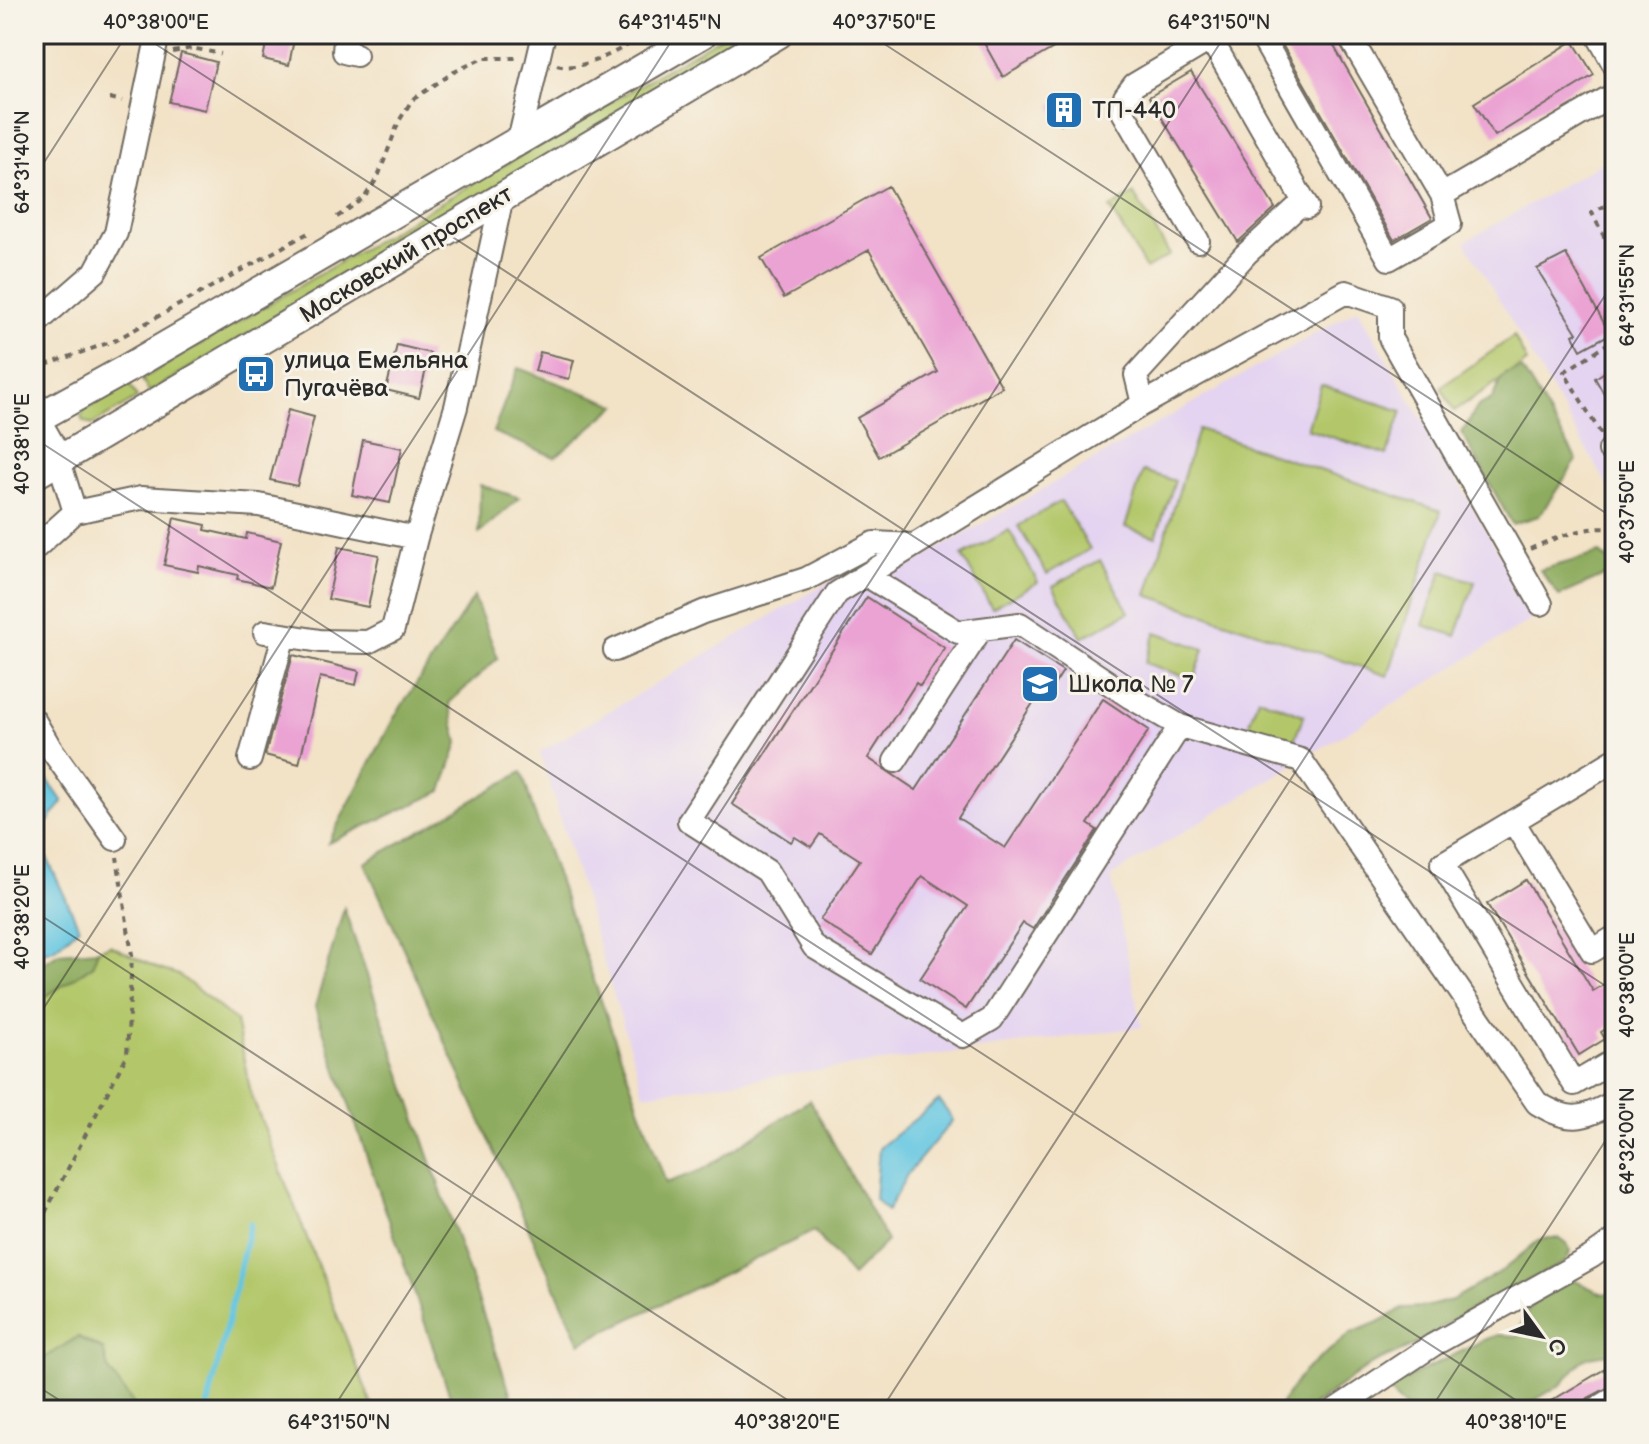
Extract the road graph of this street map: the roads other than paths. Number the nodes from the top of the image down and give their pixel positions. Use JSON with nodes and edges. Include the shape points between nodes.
{"nodes":[{"id":1,"x":544,"y":34,"type":"edge"},
{"id":2,"x":702,"y":34,"type":"edge"},
{"id":3,"x":778,"y":34,"type":"edge"},
{"id":4,"x":1260,"y":34,"type":"edge"},
{"id":5,"x":1348,"y":34,"type":"edge"},
{"id":6,"x":1597,"y":34,"type":"edge"},
{"id":7,"x":1210,"y":36,"type":"edge"},
{"id":8,"x":156,"y":44,"type":"edge"},
{"id":9,"x":1615,"y":66,"type":"edge"},
{"id":10,"x":1615,"y":94,"type":"edge"},
{"id":11,"x":519,"y":141,"type":"junction"},
{"id":12,"x":1442,"y":195,"type":"junction"},
{"id":13,"x":502,"y":197,"type":"junction"},
{"id":14,"x":1198,"y":241,"type":"dead end"},
{"id":15,"x":34,"y":325,"type":"edge"},
{"id":16,"x":1143,"y":404,"type":"junction"},
{"id":17,"x":34,"y":418,"type":"edge"},
{"id":18,"x":59,"y":461,"type":"junction"},
{"id":19,"x":34,"y":475,"type":"edge"},
{"id":20,"x":75,"y":512,"type":"junction"},
{"id":21,"x":416,"y":538,"type":"junction"},
{"id":22,"x":914,"y":545,"type":"junction"},
{"id":23,"x":34,"y":549,"type":"edge"},
{"id":24,"x":866,"y":575,"type":"junction"},
{"id":25,"x":1541,"y":604,"type":"dead end"},
{"id":26,"x":981,"y":629,"type":"junction"},
{"id":27,"x":615,"y":650,"type":"dead end"},
{"id":28,"x":34,"y":720,"type":"edge"},
{"id":29,"x":1180,"y":726,"type":"junction"},
{"id":30,"x":250,"y":759,"type":"dead end"},
{"id":31,"x":1615,"y":760,"type":"edge"},
{"id":32,"x":895,"y":761,"type":"dead end"},
{"id":33,"x":1513,"y":821,"type":"junction"},
{"id":34,"x":115,"y":839,"type":"road end"},
{"id":35,"x":1615,"y":937,"type":"edge"},
{"id":36,"x":1615,"y":1060,"type":"edge"},
{"id":37,"x":1615,"y":1102,"type":"edge"},
{"id":38,"x":1615,"y":1240,"type":"edge"},
{"id":39,"x":1615,"y":1398,"type":"edge"},
{"id":40,"x":1335,"y":1410,"type":"edge"},
{"id":41,"x":1595,"y":1410,"type":"edge"}],
"edges":[{"from":1,"to":11,"type":"street"},
{"from":2,"to":11,"type":"main road","name":"Московский проспект"},
{"from":3,"to":13,"type":"main road","name":"Московский проспект"},
{"from":4,"to":12,"type":"street","via":[[1389,259],[1450,224]]},
{"from":5,"to":12,"type":"street"},
{"from":6,"to":9,"type":"street"},
{"from":7,"to":14,"type":"street","via":[[1134,85],[1123,112]]},
{"from":7,"to":16,"type":"street","via":[[1305,204],[1246,254],[1136,375]]},
{"from":8,"to":15,"type":"street","via":[[116,233],[95,272]]},
{"from":10,"to":12,"type":"street"},
{"from":11,"to":17,"type":"main road","name":"Московский проспект"},
{"from":13,"to":18,"type":"main road","name":"Московский проспект"},
{"from":13,"to":21,"type":"street","via":[[456,407]]},
{"from":16,"to":22,"type":"street"},
{"from":16,"to":25,"type":"street","via":[[1346,292],[1390,307],[1390,338]]},
{"from":17,"to":18,"type":"main road"},
{"from":18,"to":19,"type":"main road","name":"Московский проспект"},
{"from":18,"to":20,"type":"street"},
{"from":20,"to":21,"type":"street","via":[[141,498],[259,505]]},
{"from":20,"to":23,"type":"street"},
{"from":21,"to":30,"type":"street","via":[[393,629],[368,642],[275,634]]},
{"from":22,"to":24,"type":"street"},
{"from":22,"to":27,"type":"street","via":[[874,543],[806,579],[703,612]]},
{"from":24,"to":26,"type":"street","via":[[958,632]]},
{"from":24,"to":29,"type":"street","via":[[837,593],[689,821],[767,871],[814,947],[963,1036],[992,1019]]},
{"from":26,"to":29,"type":"street","via":[[1020,624]]},
{"from":26,"to":32,"type":"street"},
{"from":28,"to":34,"type":"street"},
{"from":29,"to":37,"type":"street","via":[[1301,760],[1537,1103],[1556,1114],[1583,1118]]},
{"from":31,"to":33,"type":"street"},
{"from":33,"to":35,"type":"street","via":[[1592,951]]},
{"from":33,"to":36,"type":"street","via":[[1442,864],[1574,1084]]},
{"from":38,"to":40,"type":"street","via":[[1433,1345]]},
{"from":39,"to":41,"type":"street"}]}
